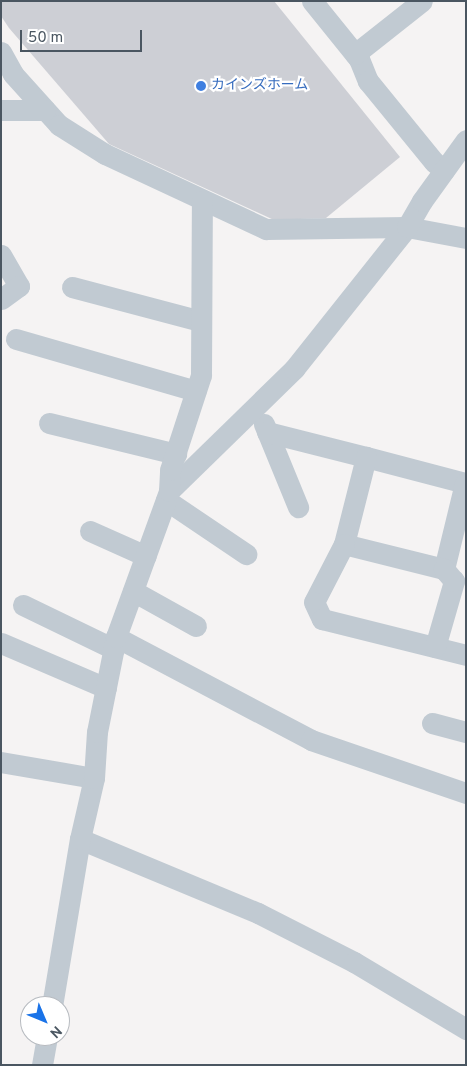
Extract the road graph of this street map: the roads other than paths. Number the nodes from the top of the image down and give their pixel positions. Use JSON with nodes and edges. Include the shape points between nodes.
{"nodes":[{"id":1,"x":312,"y":1,"type":"edge"},
{"id":2,"x":422,"y":1,"type":"edge"},
{"id":3,"x":1,"y":52,"type":"edge"},
{"id":4,"x":355,"y":54,"type":"junction"},
{"id":5,"x":1,"y":110,"type":"edge"},
{"id":6,"x":45,"y":110,"type":"junction"},
{"id":7,"x":466,"y":140,"type":"edge"},
{"id":8,"x":444,"y":170,"type":"junction"},
{"id":9,"x":202,"y":201,"type":"junction"},
{"id":10,"x":407,"y":227,"type":"junction"},
{"id":11,"x":466,"y":238,"type":"edge"},
{"id":12,"x":1,"y":255,"type":"edge"},
{"id":13,"x":72,"y":287,"type":"dead end"},
{"id":14,"x":1,"y":299,"type":"edge"},
{"id":15,"x":201,"y":321,"type":"junction"},
{"id":16,"x":16,"y":339,"type":"dead end"},
{"id":17,"x":196,"y":392,"type":"junction"},
{"id":18,"x":257,"y":407,"type":"junction"},
{"id":19,"x":49,"y":423,"type":"dead end"},
{"id":20,"x":267,"y":432,"type":"junction"},
{"id":21,"x":176,"y":454,"type":"junction"},
{"id":22,"x":366,"y":457,"type":"junction"},
{"id":23,"x":168,"y":495,"type":"junction"},
{"id":24,"x":298,"y":507,"type":"dead end"},
{"id":25,"x":90,"y":531,"type":"dead end"},
{"id":26,"x":344,"y":544,"type":"junction"},
{"id":27,"x":246,"y":554,"type":"dead end"},
{"id":28,"x":146,"y":556,"type":"junction"},
{"id":29,"x":453,"y":557,"type":"edge"},
{"id":30,"x":132,"y":591,"type":"junction"},
{"id":31,"x":23,"y":605,"type":"dead end"},
{"id":32,"x":196,"y":626,"type":"dead end"},
{"id":33,"x":1,"y":643,"type":"edge"},
{"id":34,"x":115,"y":643,"type":"junction"},
{"id":35,"x":435,"y":647,"type":"junction"},
{"id":36,"x":466,"y":655,"type":"edge"},
{"id":37,"x":106,"y":688,"type":"junction"},
{"id":38,"x":432,"y":723,"type":"dead end"},
{"id":39,"x":466,"y":732,"type":"edge"},
{"id":40,"x":1,"y":762,"type":"edge"},
{"id":41,"x":94,"y":778,"type":"junction"},
{"id":42,"x":466,"y":793,"type":"edge"},
{"id":43,"x":80,"y":839,"type":"junction"},
{"id":44,"x":54,"y":996,"type":"edge"},
{"id":45,"x":466,"y":1029,"type":"edge"},
{"id":46,"x":45,"y":1046,"type":"edge"},
{"id":47,"x":42,"y":1065,"type":"edge"}],
"edges":[{"from":1,"to":4,"type":"street"},
{"from":2,"to":4,"type":"street"},
{"from":3,"to":6,"type":"street","via":[[13,74]]},
{"from":4,"to":8,"type":"street","via":[[368,81]]},
{"from":5,"to":6,"type":"street"},
{"from":6,"to":9,"type":"street","via":[[59,125],[105,154]]},
{"from":7,"to":8,"type":"street"},
{"from":8,"to":10,"type":"street"},
{"from":9,"to":10,"type":"street","via":[[266,229]]},
{"from":9,"to":15,"type":"street"},
{"from":10,"to":11,"type":"street"},
{"from":10,"to":18,"type":"street","via":[[294,370]]},
{"from":12,"to":14,"type":"street","via":[[19,286]]},
{"from":13,"to":15,"type":"street"},
{"from":15,"to":17,"type":"street","via":[[201,375]]},
{"from":16,"to":17,"type":"street"},
{"from":17,"to":21,"type":"street"},
{"from":18,"to":20,"type":"street"},
{"from":18,"to":23,"type":"street"},
{"from":19,"to":21,"type":"street"},
{"from":20,"to":22,"type":"street"},
{"from":20,"to":24,"type":"street"},
{"from":21,"to":23,"type":"street","via":[[170,470]]},
{"from":22,"to":26,"type":"street"},
{"from":22,"to":29,"type":"street","via":[[465,483]]},
{"from":23,"to":27,"type":"street"},
{"from":23,"to":28,"type":"street"},
{"from":25,"to":28,"type":"street"},
{"from":26,"to":29,"type":"street"},
{"from":26,"to":35,"type":"street","via":[[314,602],[322,619]]},
{"from":28,"to":30,"type":"street"},
{"from":29,"to":35,"type":"street","via":[[454,581]]},
{"from":30,"to":32,"type":"street"},
{"from":30,"to":34,"type":"street"},
{"from":31,"to":34,"type":"street"},
{"from":33,"to":37,"type":"street"},
{"from":34,"to":37,"type":"street"},
{"from":34,"to":42,"type":"street","via":[[311,740]]},
{"from":35,"to":36,"type":"street"},
{"from":37,"to":41,"type":"street","via":[[97,732]]},
{"from":38,"to":39,"type":"street"},
{"from":40,"to":41,"type":"street"},
{"from":41,"to":43,"type":"street"},
{"from":43,"to":44,"type":"street"},
{"from":43,"to":45,"type":"street","via":[[258,912],[354,962]]},
{"from":46,"to":47,"type":"street"}]}
